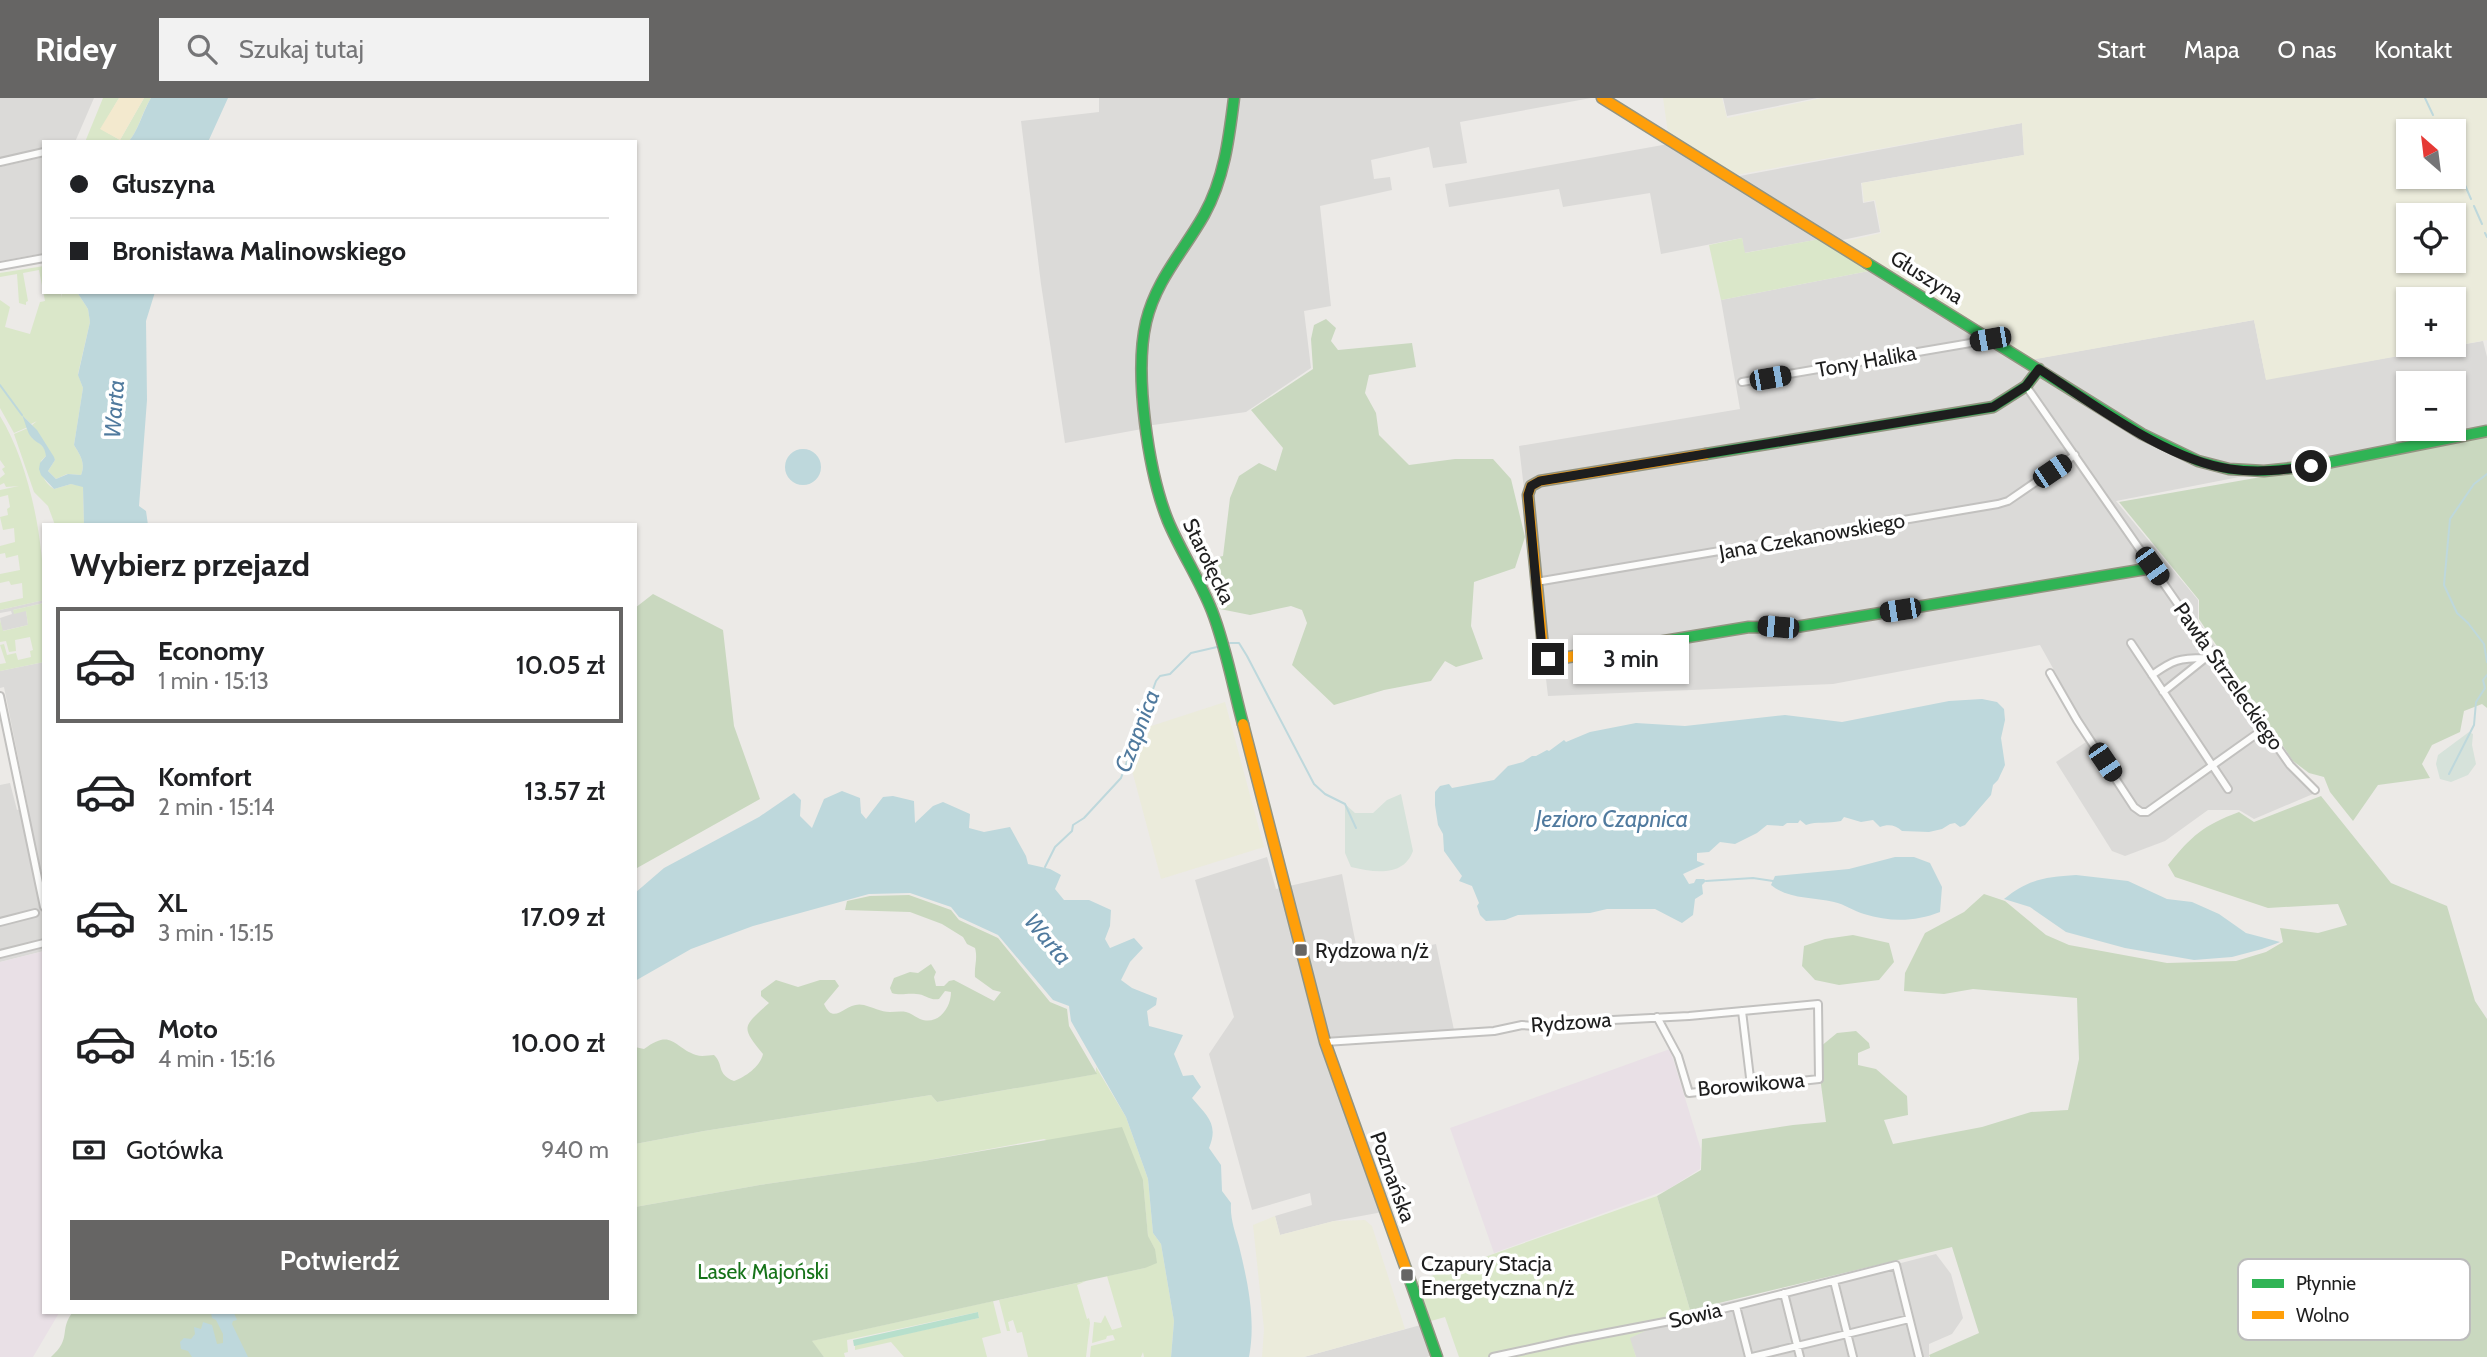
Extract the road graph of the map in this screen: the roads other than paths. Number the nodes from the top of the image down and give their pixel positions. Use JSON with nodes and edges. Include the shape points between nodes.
{"nodes":[{"id":1,"x":1234,"y":98,"type":"edge"},
{"id":2,"x":1602,"y":98,"type":"edge"},
{"id":3,"x":42,"y":152,"type":"edge"},
{"id":4,"x":0,"y":162,"type":"edge"},
{"id":5,"x":42,"y":258,"type":"edge"},
{"id":6,"x":0,"y":266,"type":"edge"},
{"id":7,"x":1990,"y":339,"type":"junction"},
{"id":8,"x":2039,"y":369,"type":"junction"},
{"id":9,"x":1742,"y":382,"type":"dead end"},
{"id":10,"x":2026,"y":386,"type":"junction"},
{"id":11,"x":2487,"y":432,"type":"edge"},
{"id":12,"x":2075,"y":456,"type":"junction"},
{"id":13,"x":2152,"y":566,"type":"junction"},
{"id":14,"x":1536,"y":582,"type":"junction"},
{"id":15,"x":2131,"y":643,"type":"dead end"},
{"id":16,"x":2213,"y":652,"type":"junction"},
{"id":17,"x":2205,"y":658,"type":"junction"},
{"id":18,"x":2050,"y":673,"type":"dead end"},
{"id":19,"x":2152,"y":675,"type":"junction"},
{"id":20,"x":2163,"y":692,"type":"junction"},
{"id":21,"x":0,"y":696,"type":"edge"},
{"id":22,"x":2265,"y":728,"type":"junction"},
{"id":23,"x":2212,"y":765,"type":"junction"},
{"id":24,"x":2228,"y":789,"type":"dead end"},
{"id":25,"x":2315,"y":790,"type":"dead end"},
{"id":26,"x":42,"y":897,"type":"edge"},
{"id":27,"x":34,"y":913,"type":"dead end"},
{"id":28,"x":0,"y":922,"type":"edge"},
{"id":29,"x":42,"y":944,"type":"edge"},
{"id":30,"x":0,"y":954,"type":"edge"},
{"id":31,"x":1742,"y":1011,"type":"junction"},
{"id":32,"x":1818,"y":1015,"type":"joint"},
{"id":33,"x":1657,"y":1017,"type":"junction"},
{"id":34,"x":1326,"y":1046,"type":"junction"},
{"id":35,"x":1751,"y":1086,"type":"junction"},
{"id":36,"x":1834,"y":1281,"type":"junction"},
{"id":37,"x":1784,"y":1293,"type":"junction"},
{"id":38,"x":1736,"y":1306,"type":"junction"},
{"id":39,"x":1909,"y":1319,"type":"junction"},
{"id":40,"x":1848,"y":1335,"type":"junction"},
{"id":41,"x":1798,"y":1348,"type":"junction"},
{"id":42,"x":1437,"y":1357,"type":"edge"},
{"id":43,"x":1493,"y":1357,"type":"edge"},
{"id":44,"x":1751,"y":1357,"type":"edge"},
{"id":45,"x":1800,"y":1357,"type":"edge"},
{"id":46,"x":1853,"y":1357,"type":"edge"},
{"id":47,"x":1919,"y":1357,"type":"edge"}],
"edges":[{"from":1,"to":34,"type":"street","name":"Starołęcka","via":[[1226,162],[1215,192],[1150,308],[1142,341],[1141,376],[1158,494],[1216,621]]},
{"from":2,"to":7,"type":"street","name":"Głuszyna"},
{"from":3,"to":4,"type":"street"},
{"from":5,"to":6,"type":"street"},
{"from":7,"to":8,"type":"street","name":"Głuszyna"},
{"from":7,"to":9,"type":"street","name":"Tony Halika"},
{"from":8,"to":10,"type":"street"},
{"from":8,"to":11,"type":"street","name":"Głuszyna","via":[[2161,445],[2228,469],[2284,470]]},
{"from":10,"to":12,"type":"street","name":"Pawła Strzeleckiego"},
{"from":10,"to":14,"type":"street","via":[[1993,407],[1540,481],[1531,486],[1528,495]]},
{"from":12,"to":13,"type":"street","name":"Pawła Strzeleckiego"},
{"from":12,"to":14,"type":"street","name":"Jana Czekanowskiego","via":[[1998,504]]},
{"from":13,"to":14,"type":"street","via":[[1790,628],[1749,626],[1551,660],[1544,657],[1542,649]]},
{"from":13,"to":16,"type":"street","name":"Pawła Strzeleckiego"},
{"from":15,"to":19,"type":"street"},
{"from":16,"to":17,"type":"street"},
{"from":16,"to":22,"type":"street","name":"Pawła Strzeleckiego"},
{"from":17,"to":19,"type":"street","via":[[2180,658]]},
{"from":17,"to":20,"type":"street"},
{"from":18,"to":23,"type":"street","via":[[2141,812]]},
{"from":19,"to":20,"type":"street"},
{"from":20,"to":23,"type":"street"},
{"from":21,"to":26,"type":"street"},
{"from":22,"to":23,"type":"street"},
{"from":22,"to":25,"type":"street","name":"Pawła Strzeleckiego","via":[[2290,765]]},
{"from":23,"to":24,"type":"street"},
{"from":27,"to":28,"type":"street"},
{"from":29,"to":30,"type":"street"},
{"from":31,"to":32,"type":"street","name":"Rydzowa","via":[[1818,1004]]},
{"from":31,"to":33,"type":"street","name":"Rydzowa"},
{"from":31,"to":35,"type":"street"},
{"from":32,"to":35,"type":"street","name":"Borowikowa","via":[[1819,1079]]},
{"from":33,"to":34,"type":"street","name":"Rydzowa"},
{"from":33,"to":35,"type":"street","name":"Borowikowa","via":[[1678,1056],[1689,1093]]},
{"from":34,"to":42,"type":"street","name":"Poznańska"},
{"from":36,"to":37,"type":"street","name":"Sowia"},
{"from":36,"to":39,"type":"street","name":"Sowia","via":[[1895,1265]]},
{"from":36,"to":40,"type":"street"},
{"from":37,"to":38,"type":"street","name":"Sowia"},
{"from":37,"to":41,"type":"street"},
{"from":38,"to":43,"type":"street","name":"Sowia"},
{"from":38,"to":44,"type":"street"},
{"from":39,"to":40,"type":"street"},
{"from":39,"to":47,"type":"street"},
{"from":40,"to":41,"type":"street"},
{"from":40,"to":46,"type":"street"},
{"from":41,"to":44,"type":"street"},
{"from":41,"to":45,"type":"street"}]}
